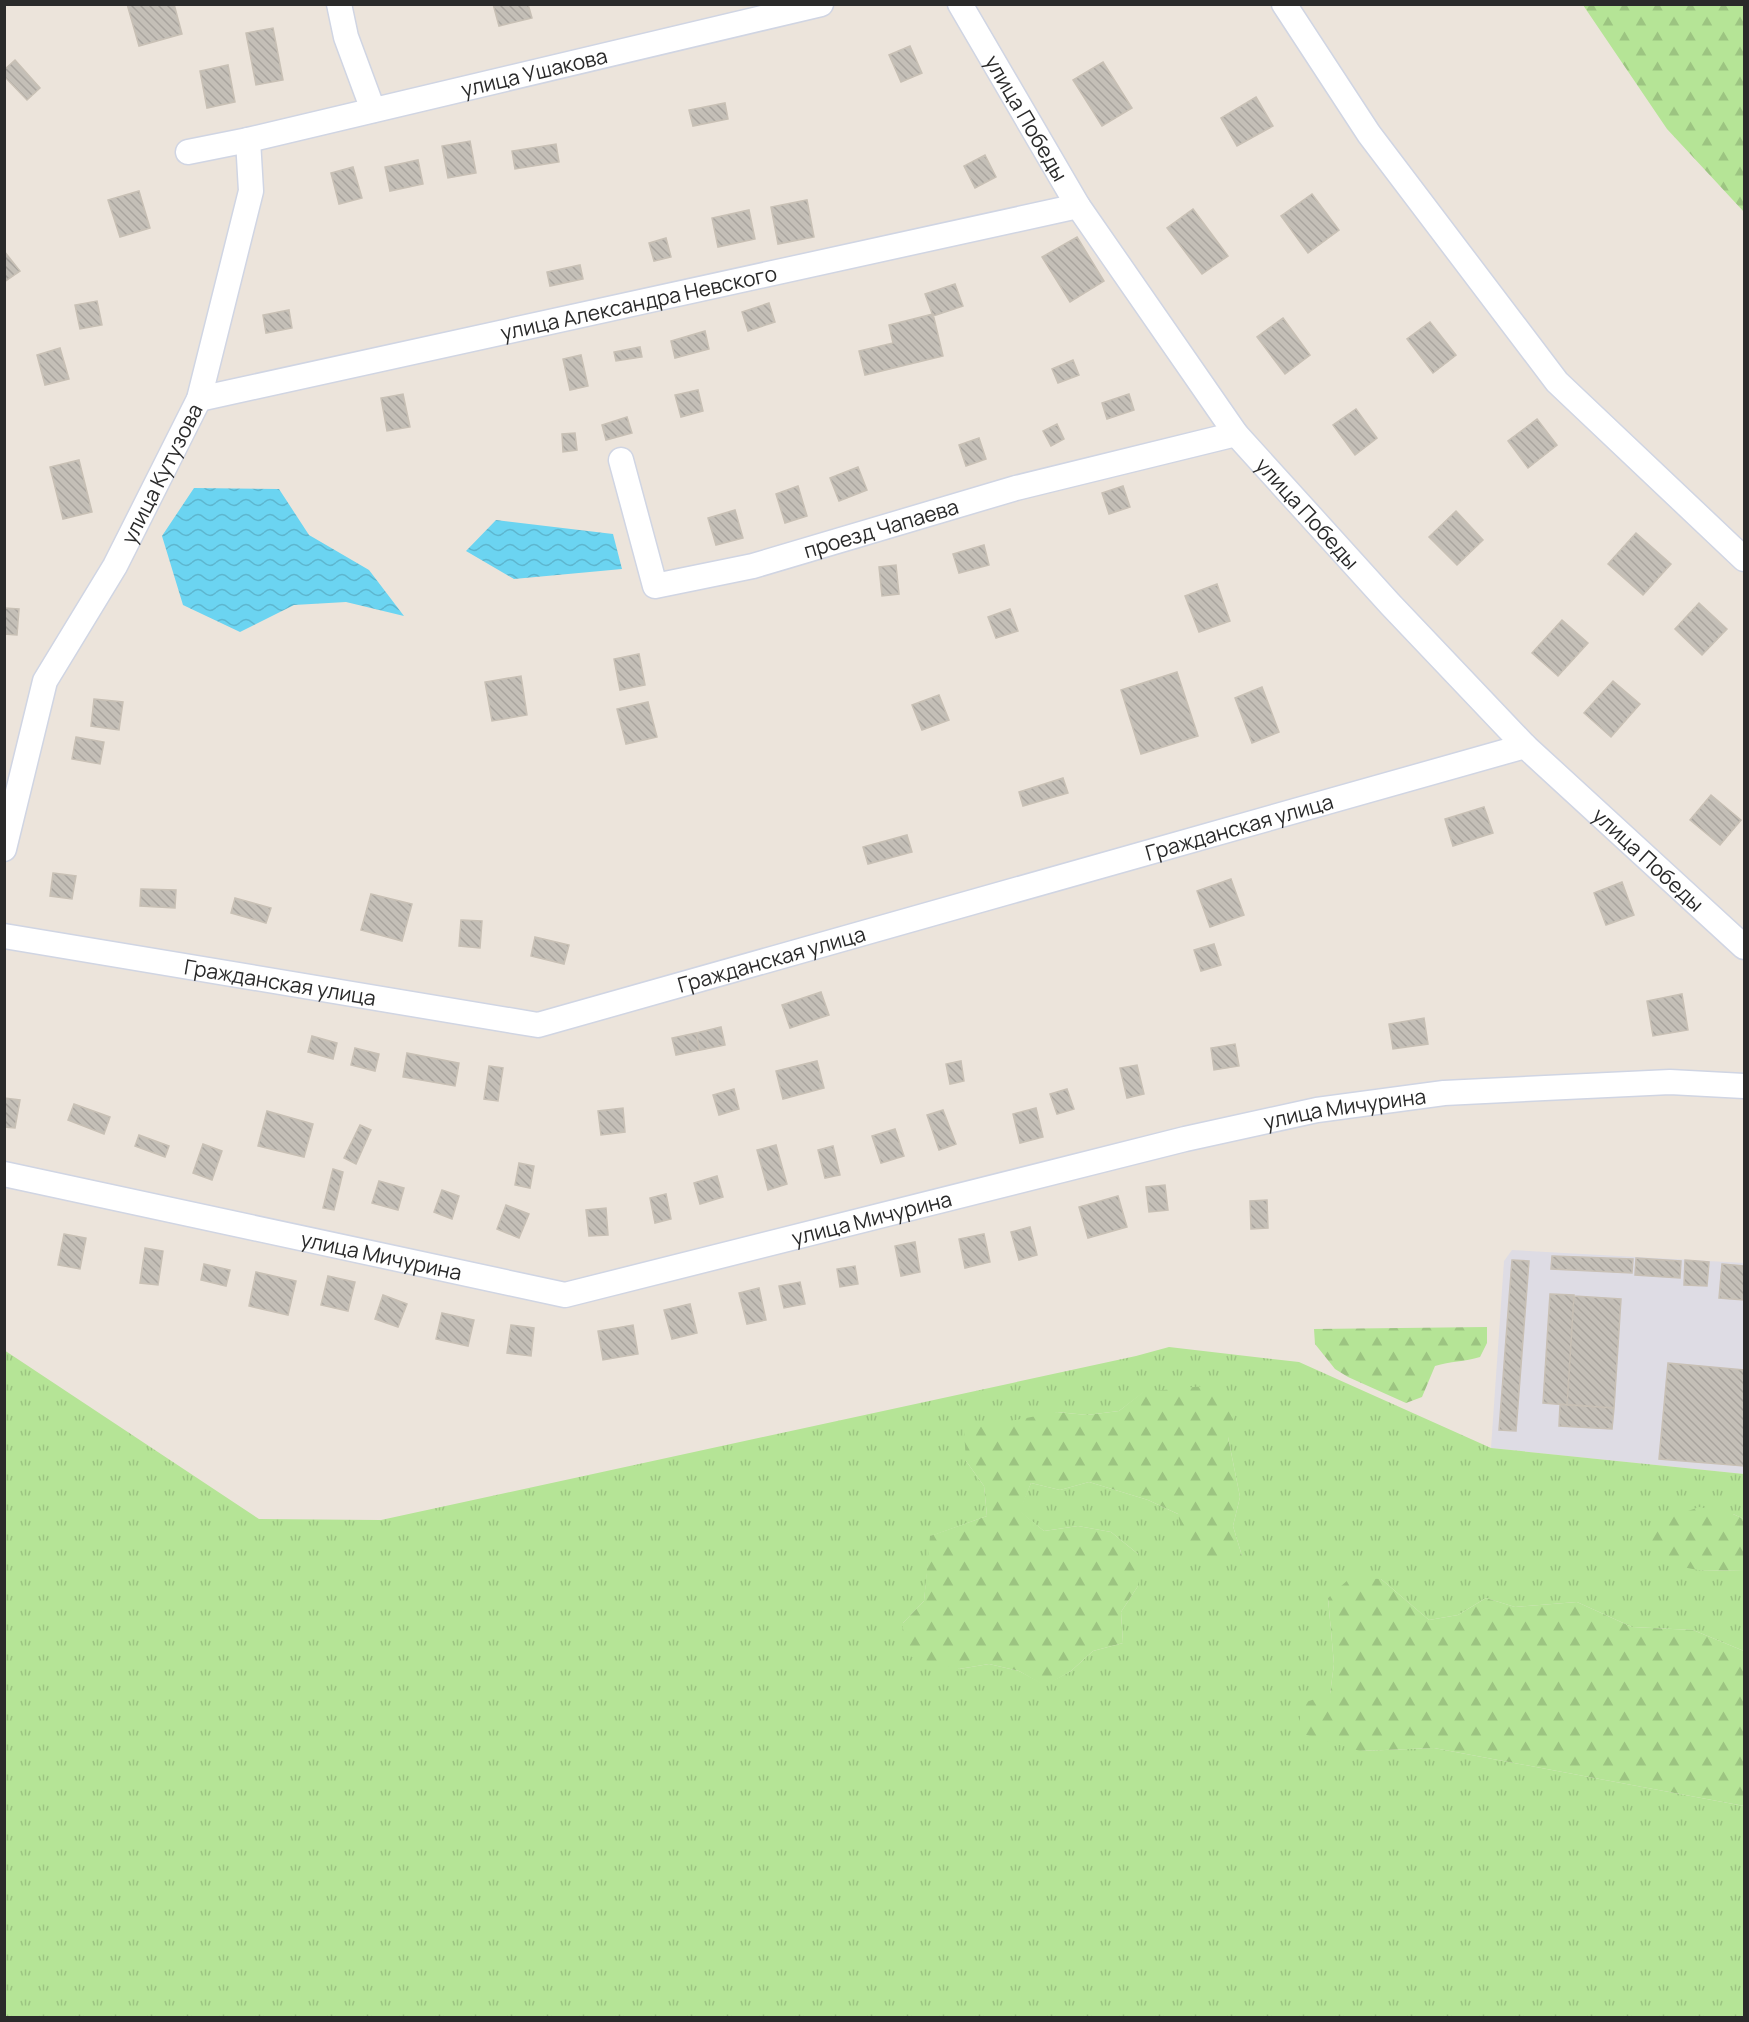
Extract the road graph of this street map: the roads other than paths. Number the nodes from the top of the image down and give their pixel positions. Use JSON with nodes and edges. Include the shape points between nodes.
{"nodes":[{"id":1,"x":339,"y":4,"type":"edge"},
{"id":2,"x":821,"y":4,"type":"edge"},
{"id":3,"x":960,"y":4,"type":"edge"},
{"id":4,"x":1284,"y":4,"type":"edge"},
{"id":5,"x":373,"y":110,"type":"junction"},
{"id":6,"x":248,"y":140,"type":"junction"},
{"id":7,"x":188,"y":152,"type":"dead end"},
{"id":8,"x":1078,"y":206,"type":"junction"},
{"id":9,"x":199,"y":399,"type":"junction"},
{"id":10,"x":1236,"y":434,"type":"junction"},
{"id":11,"x":621,"y":460,"type":"dead end"},
{"id":12,"x":1744,"y":559,"type":"edge"},
{"id":13,"x":1525,"y":747,"type":"junction"},
{"id":14,"x":4,"y":849,"type":"edge"},
{"id":15,"x":4,"y":936,"type":"edge"},
{"id":16,"x":1744,"y":947,"type":"edge"},
{"id":17,"x":1744,"y":1086,"type":"edge"},
{"id":18,"x":4,"y":1174,"type":"edge"}],
"edges":[{"from":1,"to":5,"type":"street","via":[[346,37]]},
{"from":2,"to":5,"type":"street","name":"улица Ушакова"},
{"from":3,"to":8,"type":"street","name":"улица Победы"},
{"from":4,"to":12,"type":"street","via":[[1369,134],[1557,382]]},
{"from":5,"to":6,"type":"street","name":"улица Ушакова"},
{"from":6,"to":7,"type":"street"},
{"from":6,"to":9,"type":"street","name":"улица Кутузова","via":[[251,191]]},
{"from":8,"to":9,"type":"street","name":"улица Александра Невского"},
{"from":8,"to":10,"type":"street","name":"улица Победы"},
{"from":9,"to":14,"type":"street","name":"улица Кутузова","via":[[115,566],[45,681]]},
{"from":10,"to":11,"type":"street","name":"проезд Чапаева","via":[[1016,488],[753,566],[655,586]]},
{"from":10,"to":13,"type":"street","name":"улица Победы"},
{"from":13,"to":15,"type":"street","name":"Гражданская улица","via":[[538,1025]]},
{"from":13,"to":16,"type":"street","name":"улица Победы"},
{"from":17,"to":18,"type":"street","name":"улица Мичурина","via":[[1670,1082],[1444,1093],[1317,1110],[1185,1139],[565,1295]]}]}
